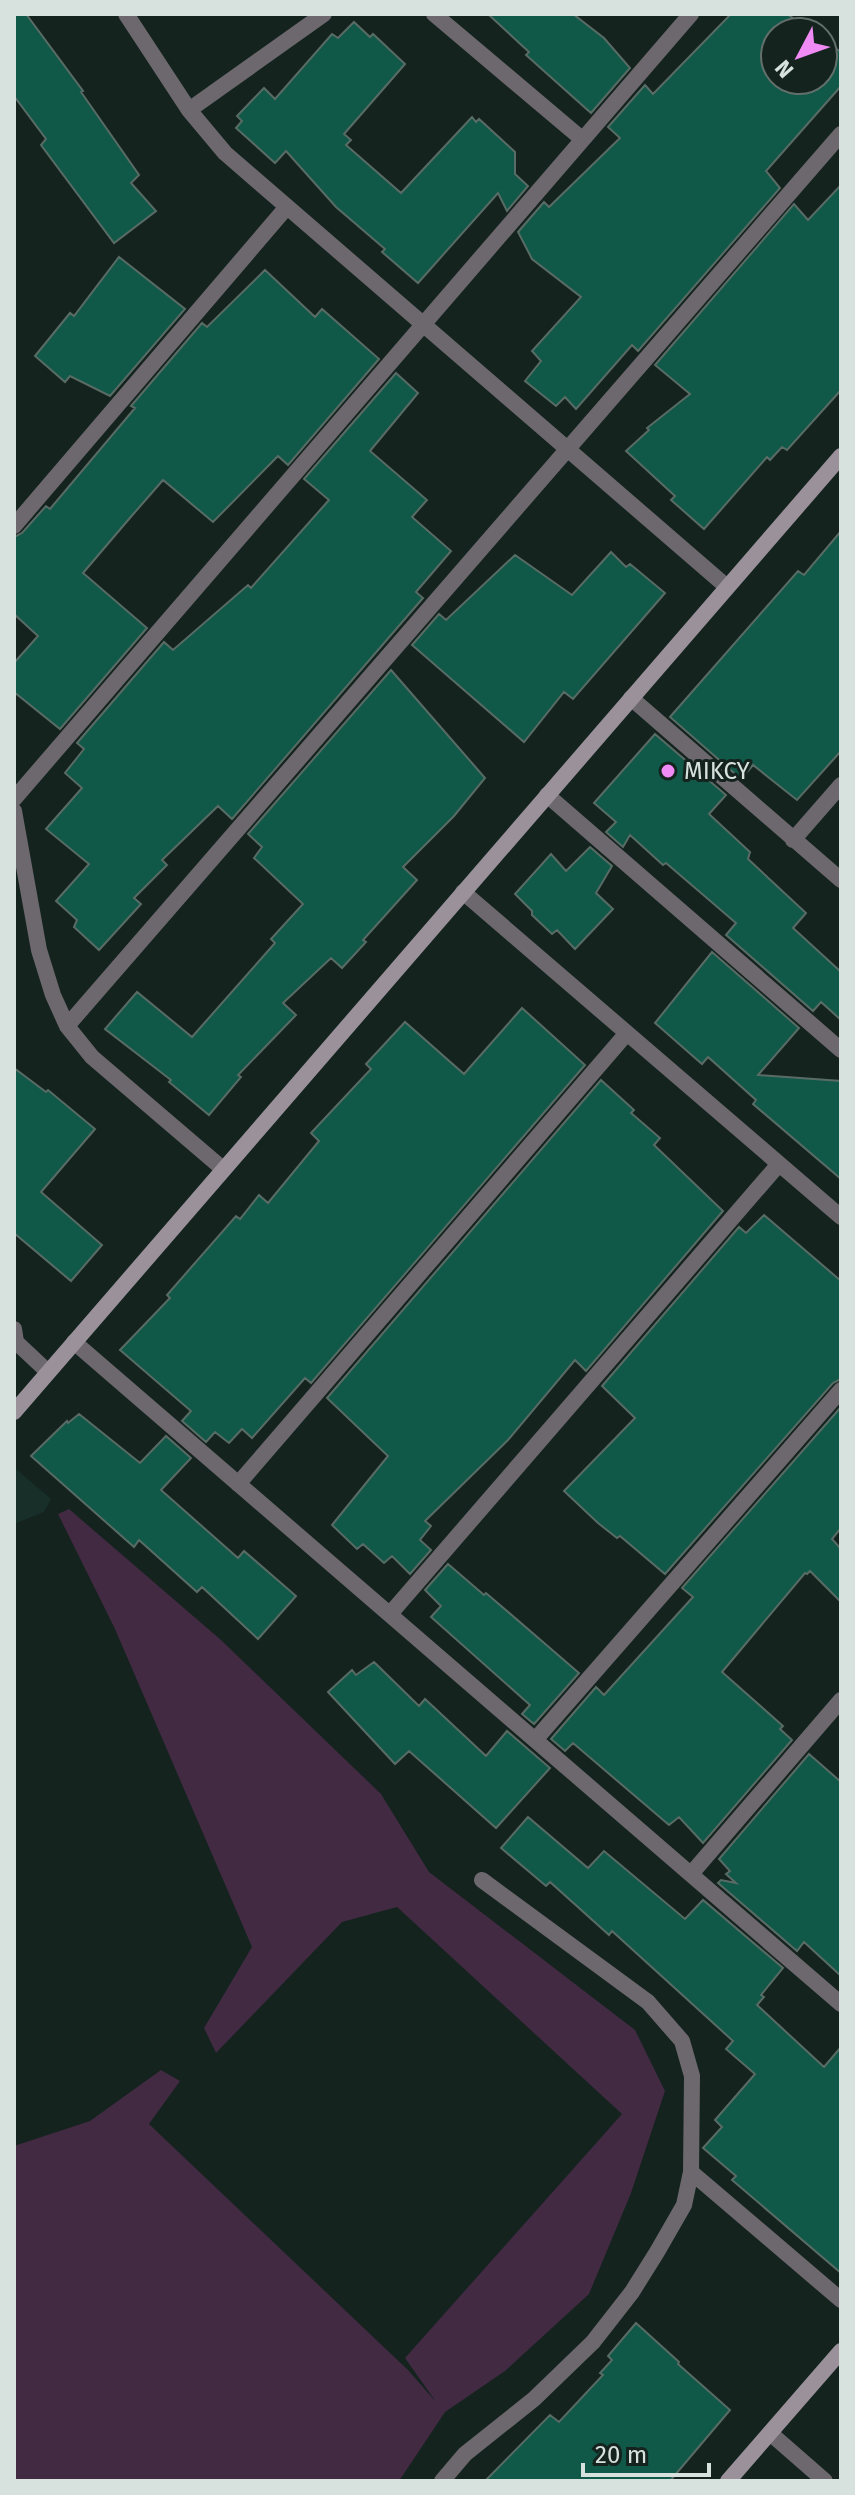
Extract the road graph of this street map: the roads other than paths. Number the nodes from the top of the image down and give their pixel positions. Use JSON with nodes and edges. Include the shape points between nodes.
{"nodes":[{"id":1,"x":126,"y":14,"type":"edge"},
{"id":2,"x":324,"y":14,"type":"edge"},
{"id":3,"x":434,"y":14,"type":"edge"},
{"id":4,"x":691,"y":14,"type":"edge"},
{"id":5,"x":189,"y":110,"type":"junction"},
{"id":6,"x":841,"y":134,"type":"edge"},
{"id":7,"x":582,"y":139,"type":"junction"},
{"id":8,"x":286,"y":208,"type":"junction"},
{"id":9,"x":423,"y":326,"type":"junction"},
{"id":10,"x":567,"y":449,"type":"junction"},
{"id":11,"x":841,"y":456,"type":"edge"},
{"id":12,"x":14,"y":526,"type":"edge"},
{"id":13,"x":727,"y":587,"type":"junction"},
{"id":14,"x":631,"y":698,"type":"junction"},
{"id":15,"x":841,"y":785,"type":"edge"},
{"id":16,"x":547,"y":795,"type":"junction"},
{"id":17,"x":14,"y":799,"type":"edge"},
{"id":18,"x":14,"y":811,"type":"edge"},
{"id":19,"x":793,"y":840,"type":"junction"},
{"id":20,"x":841,"y":880,"type":"edge"},
{"id":21,"x":463,"y":892,"type":"junction"},
{"id":22,"x":67,"y":1026,"type":"junction"},
{"id":23,"x":627,"y":1033,"type":"junction"},
{"id":24,"x":841,"y":1050,"type":"edge"},
{"id":25,"x":779,"y":1164,"type":"junction"},
{"id":26,"x":223,"y":1169,"type":"junction"},
{"id":27,"x":841,"y":1217,"type":"edge"},
{"id":28,"x":14,"y":1329,"type":"edge"},
{"id":29,"x":74,"y":1342,"type":"junction"},
{"id":30,"x":48,"y":1372,"type":"junction"},
{"id":31,"x":841,"y":1390,"type":"edge"},
{"id":32,"x":14,"y":1412,"type":"edge"},
{"id":33,"x":238,"y":1484,"type":"junction"},
{"id":34,"x":390,"y":1614,"type":"junction"},
{"id":35,"x":841,"y":1700,"type":"edge"},
{"id":36,"x":535,"y":1740,"type":"junction"},
{"id":37,"x":691,"y":1874,"type":"junction"},
{"id":38,"x":482,"y":1880,"type":"dead end"},
{"id":39,"x":841,"y":2004,"type":"edge"},
{"id":40,"x":691,"y":2172,"type":"junction"},
{"id":41,"x":841,"y":2300,"type":"edge"},
{"id":42,"x":841,"y":2351,"type":"edge"},
{"id":43,"x":770,"y":2433,"type":"junction"},
{"id":44,"x":442,"y":2481,"type":"edge"},
{"id":45,"x":728,"y":2481,"type":"edge"},
{"id":46,"x":825,"y":2481,"type":"edge"}],
"edges":[{"from":1,"to":5,"type":"street"},
{"from":2,"to":5,"type":"street"},
{"from":3,"to":7,"type":"street"},
{"from":4,"to":7,"type":"street"},
{"from":5,"to":8,"type":"street","via":[[225,153]]},
{"from":6,"to":10,"type":"street"},
{"from":7,"to":9,"type":"street"},
{"from":8,"to":9,"type":"street"},
{"from":8,"to":12,"type":"street"},
{"from":9,"to":10,"type":"street"},
{"from":9,"to":17,"type":"street"},
{"from":10,"to":13,"type":"street"},
{"from":10,"to":22,"type":"street"},
{"from":11,"to":13,"type":"street"},
{"from":13,"to":14,"type":"street"},
{"from":14,"to":16,"type":"street"},
{"from":14,"to":19,"type":"street"},
{"from":15,"to":19,"type":"street"},
{"from":16,"to":21,"type":"street"},
{"from":16,"to":24,"type":"street"},
{"from":18,"to":22,"type":"street","via":[[39,950]]},
{"from":19,"to":20,"type":"street"},
{"from":21,"to":23,"type":"street"},
{"from":21,"to":26,"type":"street"},
{"from":22,"to":26,"type":"street","via":[[92,1057]]},
{"from":23,"to":25,"type":"street"},
{"from":23,"to":33,"type":"street"},
{"from":25,"to":27,"type":"street"},
{"from":25,"to":34,"type":"street"},
{"from":26,"to":29,"type":"street"},
{"from":28,"to":30,"type":"street","via":[[16,1342]]},
{"from":29,"to":30,"type":"street"},
{"from":29,"to":33,"type":"street"},
{"from":30,"to":32,"type":"street"},
{"from":31,"to":36,"type":"street"},
{"from":33,"to":34,"type":"street"},
{"from":34,"to":36,"type":"street"},
{"from":35,"to":37,"type":"street"},
{"from":36,"to":37,"type":"street"},
{"from":37,"to":39,"type":"street"},
{"from":38,"to":40,"type":"street","via":[[648,2002],[682,2041],[692,2076]]},
{"from":40,"to":41,"type":"street"},
{"from":40,"to":44,"type":"street","via":[[684,2205],[657,2252],[593,2342],[534,2399],[465,2454]]},
{"from":42,"to":43,"type":"street"},
{"from":43,"to":45,"type":"street"},
{"from":43,"to":46,"type":"street"}]}
